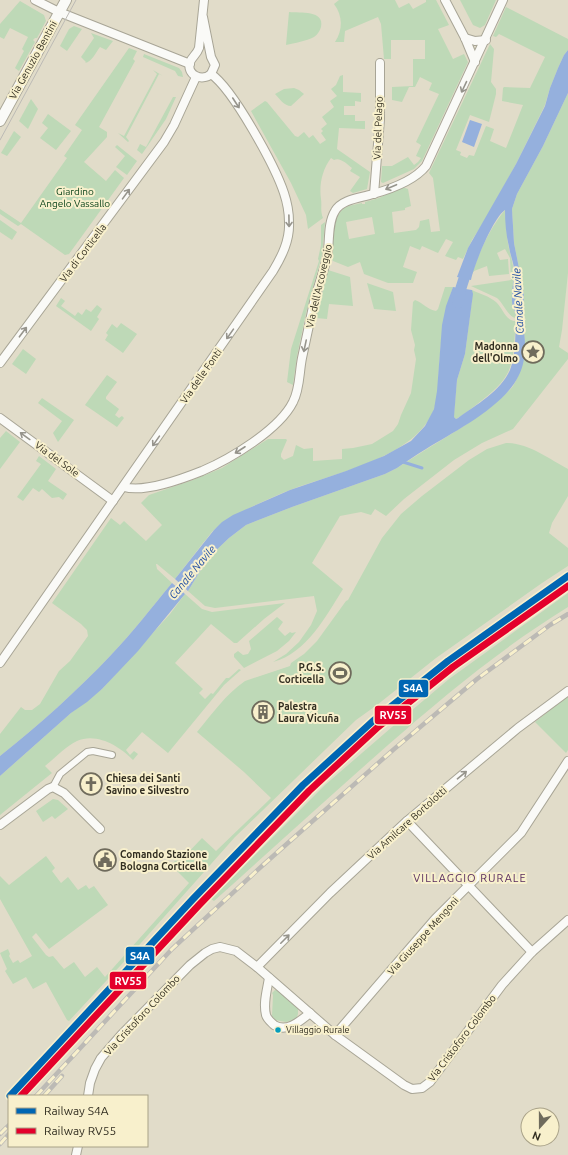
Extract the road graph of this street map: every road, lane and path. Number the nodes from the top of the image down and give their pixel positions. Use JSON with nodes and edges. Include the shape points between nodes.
{"nodes":[{"id":1,"x":35,"y":0,"type":"edge"},
{"id":2,"x":66,"y":0,"type":"edge"},
{"id":3,"x":204,"y":0,"type":"edge"},
{"id":4,"x":446,"y":0,"type":"edge"},
{"id":5,"x":503,"y":0,"type":"edge"},
{"id":6,"x":59,"y":12,"type":"junction"},
{"id":7,"x":203,"y":17,"type":"junction"},
{"id":8,"x":465,"y":38,"type":"junction"},
{"id":9,"x":486,"y":40,"type":"junction"},
{"id":10,"x":196,"y":55,"type":"junction"},
{"id":11,"x":211,"y":57,"type":"junction"},
{"id":12,"x":475,"y":62,"type":"junction"},
{"id":13,"x":380,"y":63,"type":"dead end"},
{"id":14,"x":190,"y":64,"type":"junction"},
{"id":15,"x":211,"y":74,"type":"junction"},
{"id":16,"x":196,"y":77,"type":"junction"},
{"id":17,"x":0,"y":121,"type":"edge"},
{"id":18,"x":374,"y":194,"type":"junction"},
{"id":19,"x":0,"y":363,"type":"edge"},
{"id":20,"x":0,"y":418,"type":"edge"},
{"id":21,"x":124,"y":487,"type":"junction"},
{"id":22,"x":113,"y":501,"type":"junction"},
{"id":23,"x":0,"y":663,"type":"edge"},
{"id":24,"x":568,"y":691,"type":"edge"},
{"id":25,"x":112,"y":755,"type":"dead end"},
{"id":26,"x":568,"y":761,"type":"edge"},
{"id":27,"x":53,"y":787,"type":"junction"},
{"id":28,"x":407,"y":821,"type":"junction"},
{"id":29,"x":0,"y":825,"type":"edge"},
{"id":30,"x":100,"y":829,"type":"dead end"},
{"id":31,"x":470,"y":886,"type":"junction"},
{"id":32,"x":568,"y":920,"type":"edge"},
{"id":33,"x":532,"y":952,"type":"junction"},
{"id":34,"x":257,"y":967,"type":"junction"},
{"id":35,"x":269,"y":978,"type":"junction"},
{"id":36,"x":310,"y":1013,"type":"junction"},
{"id":37,"x":335,"y":1035,"type":"junction"},
{"id":38,"x":88,"y":1095,"type":"edge"}],
"edges":[{"from":1,"to":6,"type":"street"},
{"from":2,"to":6,"type":"street","name":"Via Genuzio Bentini"},
{"from":3,"to":7,"type":"street"},
{"from":4,"to":8,"type":"street"},
{"from":5,"to":9,"type":"street","name":"Via dell'Arcoveggio"},
{"from":6,"to":14,"type":"street"},
{"from":6,"to":17,"type":"street","name":"Via Genuzio Bentini"},
{"from":7,"to":10,"type":"street"},
{"from":7,"to":11,"type":"street"},
{"from":8,"to":9,"type":"street","via":[[475,41]]},
{"from":8,"to":12,"type":"street"},
{"from":9,"to":12,"type":"street","name":"Via dell'Arcoveggio"},
{"from":10,"to":11,"type":"street","via":[[204,54]]},
{"from":10,"to":14,"type":"street"},
{"from":11,"to":15,"type":"street","via":[[214,65]]},
{"from":12,"to":18,"type":"street","name":"Via dell'Arcoveggio","one_way":true,"via":[[426,166],[419,174]]},
{"from":13,"to":18,"type":"street","name":"Via del Pelago","via":[[380,119]]},
{"from":14,"to":16,"type":"street","via":[[191,71]]},
{"from":15,"to":16,"type":"street","via":[[204,78]]},
{"from":15,"to":21,"type":"street","name":"Via delle Fonti","one_way":true,"via":[[222,83],[243,114],[279,180],[289,214],[289,231],[274,271]]},
{"from":19,"to":16,"type":"street","name":"Via di Corticella","one_way":true,"via":[[164,142]]},
{"from":18,"to":21,"type":"street","name":"Via dell'Arcoveggio","one_way":true,"via":[[343,203],[334,212],[327,257],[302,358],[298,389],[293,404],[284,416],[248,445],[209,468],[144,488]]},
{"from":22,"to":20,"type":"street","name":"Via del Sole","one_way":true},
{"from":21,"to":22,"type":"street","name":"Via delle Fonti"},
{"from":22,"to":23,"type":"street","name":"Via delle Fonti"},
{"from":28,"to":24,"type":"street","name":"Via Amilcare Bortolotti","one_way":true,"via":[[518,728]]},
{"from":25,"to":27,"type":"street","via":[[87,752],[60,774]]},
{"from":26,"to":31,"type":"street","name":"Via Giuseppe Mengoni","via":[[521,833]]},
{"from":27,"to":29,"type":"street","via":[[48,788]]},
{"from":27,"to":30,"type":"street","via":[[64,793]]},
{"from":28,"to":31,"type":"street"},
{"from":34,"to":28,"type":"street","name":"Via Amilcare Bortolotti","one_way":true,"via":[[330,893]]},
{"from":31,"to":33,"type":"street"},
{"from":31,"to":37,"type":"street","name":"Via Giuseppe Mengoni","via":[[435,919]]},
{"from":32,"to":33,"type":"street","name":"Via Cristoforo Colombo"},
{"from":33,"to":37,"type":"street","name":"Via Cristoforo Colombo","via":[[502,985],[430,1082],[422,1088],[412,1089],[404,1085]]},
{"from":34,"to":35,"type":"street","name":"Via Cristoforo Colombo"},
{"from":34,"to":38,"type":"street","name":"Via Cristoforo Colombo","via":[[236,951],[227,948],[220,947],[205,952],[101,1058],[90,1083]]},
{"from":35,"to":36,"type":"street","name":"Via Cristoforo Colombo"},
{"from":35,"to":36,"type":"street","via":[[265,1009],[266,1017],[270,1021],[276,1026],[291,1027]]},
{"from":36,"to":37,"type":"street","name":"Via Cristoforo Colombo"}]}
